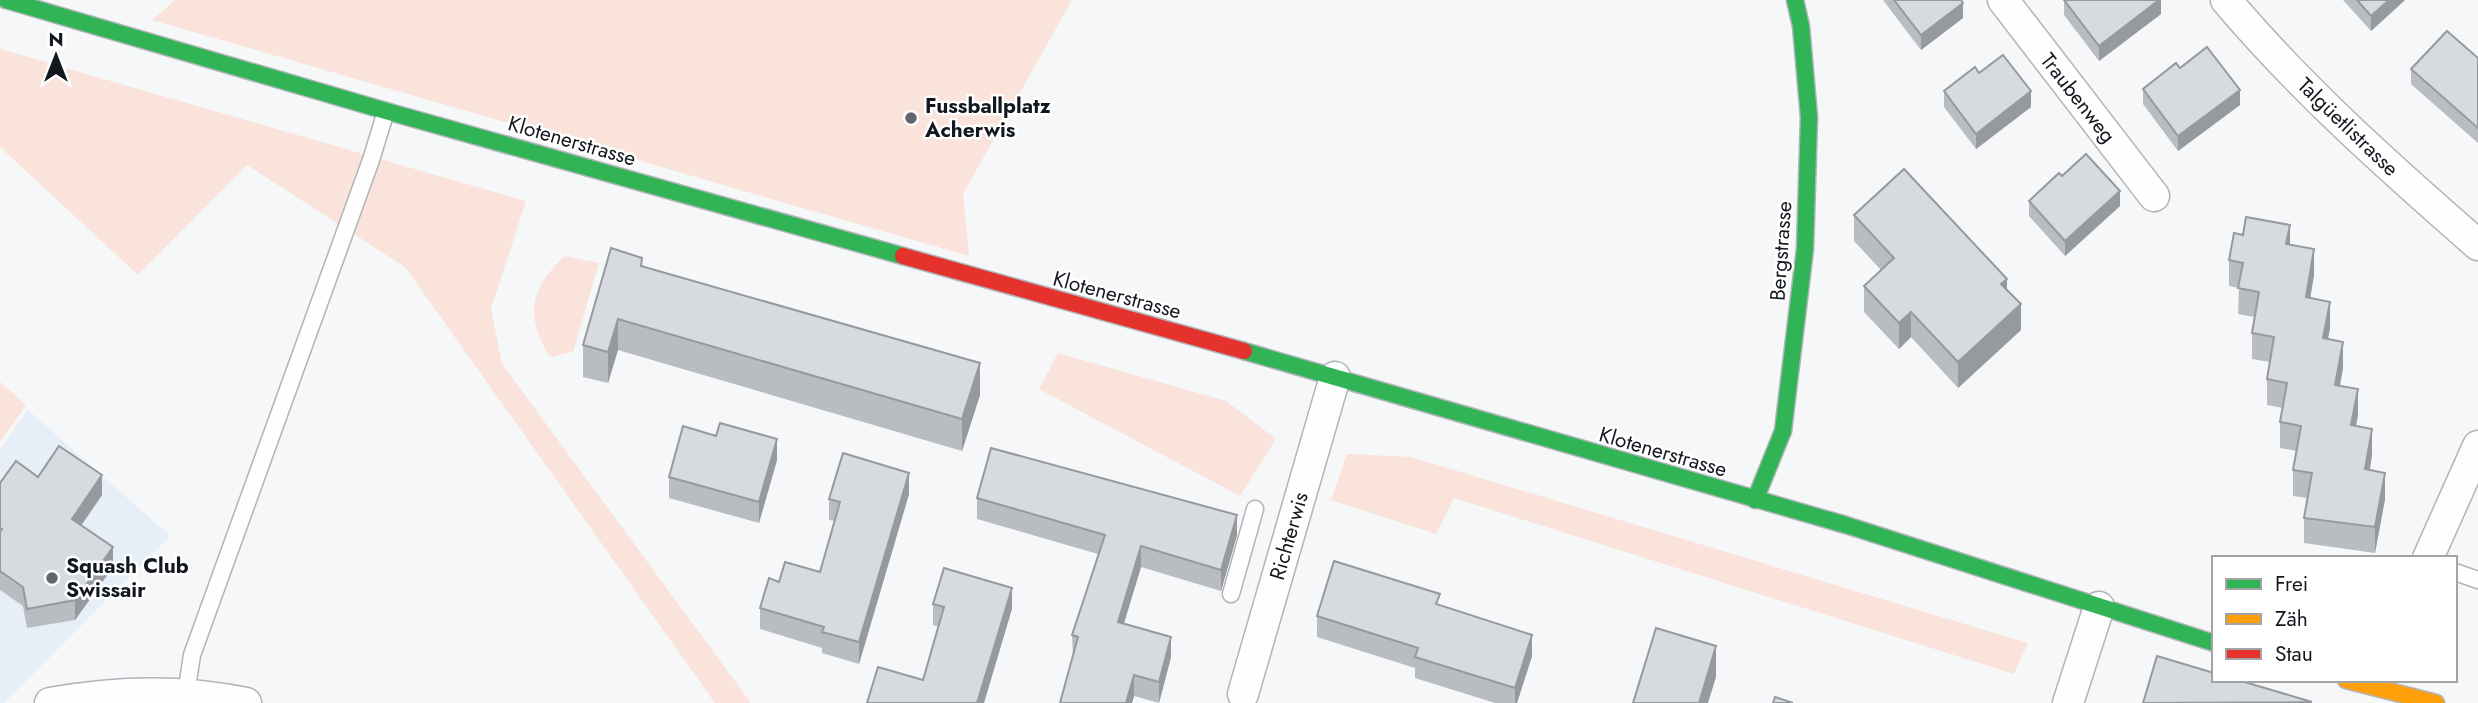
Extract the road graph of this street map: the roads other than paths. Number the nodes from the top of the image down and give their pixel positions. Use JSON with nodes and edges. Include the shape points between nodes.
{"nodes":[{"id":1,"x":6,"y":0,"type":"edge"},
{"id":2,"x":1795,"y":0,"type":"edge"},
{"id":3,"x":2003,"y":0,"type":"edge"},
{"id":4,"x":2226,"y":0,"type":"edge"},
{"id":5,"x":386,"y":111,"type":"junction"},
{"id":6,"x":2154,"y":196,"type":"dead end"},
{"id":7,"x":2478,"y":245,"type":"edge"},
{"id":8,"x":1335,"y":377,"type":"junction"},
{"id":9,"x":2478,"y":446,"type":"edge"},
{"id":10,"x":1755,"y":500,"type":"junction"},
{"id":11,"x":1255,"y":509,"type":"dead end"},
{"id":12,"x":2429,"y":556,"type":"edge"},
{"id":13,"x":2457,"y":573,"type":"edge"},
{"id":14,"x":2478,"y":580,"type":"edge"},
{"id":15,"x":1231,"y":594,"type":"dead end"},
{"id":16,"x":2099,"y":607,"type":"junction"},
{"id":17,"x":2212,"y":642,"type":"edge"},
{"id":18,"x":2363,"y":682,"type":"edge"},
{"id":19,"x":2389,"y":685,"type":"edge"},
{"id":20,"x":186,"y":694,"type":"junction"},
{"id":21,"x":1243,"y":694,"type":"dead end"},
{"id":22,"x":50,"y":703,"type":"edge"},
{"id":23,"x":246,"y":703,"type":"edge"},
{"id":24,"x":2068,"y":703,"type":"edge"},
{"id":25,"x":2436,"y":703,"type":"edge"}],
"edges":[{"from":1,"to":5,"type":"main road","name":"Klotenerstrasse"},
{"from":2,"to":10,"type":"main road","name":"Bergstrasse","via":[[1809,117],[1805,249],[1783,430]]},
{"from":3,"to":6,"type":"street","name":"Traubenweg"},
{"from":4,"to":7,"type":"street","name":"Talgüetlistrasse","via":[[2261,42],[2366,147]]},
{"from":5,"to":8,"type":"main road","name":"Klotenerstrasse"},
{"from":5,"to":20,"type":"lane","via":[[192,655]]},
{"from":8,"to":10,"type":"main road","name":"Klotenerstrasse"},
{"from":8,"to":21,"type":"street","name":"Richterwis"},
{"from":9,"to":12,"type":"street"},
{"from":10,"to":16,"type":"main road","name":"Klotenerstrasse"},
{"from":11,"to":15,"type":"lane"},
{"from":13,"to":14,"type":"lane"},
{"from":16,"to":17,"type":"main road","name":"Klotenerstrasse"},
{"from":16,"to":24,"type":"street"},
{"from":18,"to":19,"type":"main road"},
{"from":19,"to":25,"type":"main road"},
{"from":20,"to":22,"type":"street","via":[[131,692]]},
{"from":20,"to":23,"type":"street"}]}
